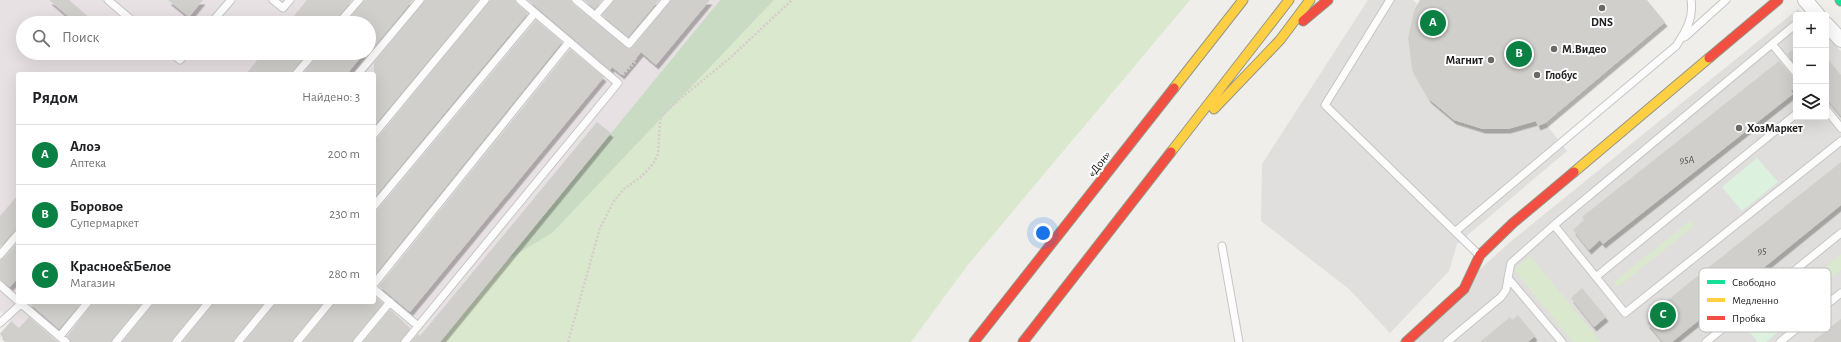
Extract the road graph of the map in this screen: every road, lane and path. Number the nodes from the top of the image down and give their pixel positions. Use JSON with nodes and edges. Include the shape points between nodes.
{"nodes":[{"id":1,"x":108,"y":0,"type":"edge"},
{"id":2,"x":231,"y":0,"type":"edge"},
{"id":3,"x":272,"y":0,"type":"edge"},
{"id":4,"x":290,"y":0,"type":"edge"},
{"id":5,"x":359,"y":0,"type":"edge"},
{"id":6,"x":420,"y":0,"type":"edge"},
{"id":7,"x":485,"y":0,"type":"edge"},
{"id":8,"x":520,"y":0,"type":"edge"},
{"id":9,"x":576,"y":0,"type":"edge"},
{"id":10,"x":609,"y":0,"type":"edge"},
{"id":11,"x":666,"y":0,"type":"edge"},
{"id":12,"x":792,"y":0,"type":"edge"},
{"id":13,"x":1243,"y":0,"type":"edge"},
{"id":14,"x":1289,"y":0,"type":"edge"},
{"id":15,"x":1310,"y":0,"type":"edge"},
{"id":16,"x":1328,"y":0,"type":"edge"},
{"id":17,"x":1390,"y":0,"type":"edge"},
{"id":18,"x":1691,"y":0,"type":"edge"},
{"id":19,"x":1726,"y":0,"type":"edge"},
{"id":20,"x":1778,"y":0,"type":"edge"},
{"id":21,"x":535,"y":13,"type":"junction"},
{"id":22,"x":127,"y":16,"type":"edge"},
{"id":23,"x":217,"y":16,"type":"edge"},
{"id":24,"x":345,"y":16,"type":"edge"},
{"id":25,"x":595,"y":16,"type":"junction"},
{"id":26,"x":1793,"y":26,"type":"edge"},
{"id":27,"x":1829,"y":27,"type":"edge"},
{"id":28,"x":1280,"y":40,"type":"junction"},
{"id":29,"x":1841,"y":40,"type":"edge"},
{"id":30,"x":569,"y":42,"type":"junction"},
{"id":31,"x":628,"y":44,"type":"junction"},
{"id":32,"x":1772,"y":44,"type":"junction"},
{"id":33,"x":1676,"y":46,"type":"junction"},
{"id":34,"x":376,"y":53,"type":"edge"},
{"id":35,"x":308,"y":60,"type":"edge"},
{"id":36,"x":370,"y":60,"type":"edge"},
{"id":37,"x":1793,"y":69,"type":"edge"},
{"id":38,"x":298,"y":72,"type":"edge"},
{"id":39,"x":360,"y":72,"type":"edge"},
{"id":40,"x":618,"y":83,"type":"junction"},
{"id":41,"x":1829,"y":113,"type":"edge"},
{"id":42,"x":1793,"y":116,"type":"edge"},
{"id":43,"x":1841,"y":128,"type":"edge"},
{"id":44,"x":376,"y":132,"type":"edge"},
{"id":45,"x":1184,"y":135,"type":"junction"},
{"id":46,"x":1841,"y":141,"type":"edge"},
{"id":47,"x":376,"y":204,"type":"edge"},
{"id":48,"x":1554,"y":225,"type":"junction"},
{"id":49,"x":1456,"y":231,"type":"junction"},
{"id":50,"x":1841,"y":234,"type":"edge"},
{"id":51,"x":16,"y":236,"type":"edge"},
{"id":52,"x":1222,"y":246,"type":"dead end"},
{"id":53,"x":0,"y":255,"type":"edge"},
{"id":54,"x":1480,"y":255,"type":"junction"},
{"id":55,"x":1798,"y":268,"type":"edge"},
{"id":56,"x":1597,"y":276,"type":"junction"},
{"id":57,"x":1508,"y":278,"type":"junction"},
{"id":58,"x":376,"y":282,"type":"edge"},
{"id":59,"x":0,"y":286,"type":"edge"},
{"id":60,"x":376,"y":291,"type":"edge"},
{"id":61,"x":1841,"y":293,"type":"edge"},
{"id":62,"x":16,"y":299,"type":"edge"},
{"id":63,"x":1831,"y":301,"type":"edge"},
{"id":64,"x":390,"y":302,"type":"junction"},
{"id":65,"x":18,"y":304,"type":"edge"},
{"id":66,"x":22,"y":304,"type":"edge"},
{"id":67,"x":86,"y":304,"type":"edge"},
{"id":68,"x":147,"y":304,"type":"edge"},
{"id":69,"x":207,"y":304,"type":"edge"},
{"id":70,"x":270,"y":304,"type":"edge"},
{"id":71,"x":328,"y":304,"type":"edge"},
{"id":72,"x":0,"y":323,"type":"edge"},
{"id":73,"x":418,"y":326,"type":"junction"},
{"id":74,"x":1718,"y":332,"type":"edge"},
{"id":75,"x":1792,"y":332,"type":"edge"},
{"id":76,"x":60,"y":336,"type":"junction"},
{"id":77,"x":66,"y":342,"type":"edge"},
{"id":78,"x":116,"y":342,"type":"edge"},
{"id":79,"x":176,"y":342,"type":"edge"},
{"id":80,"x":238,"y":342,"type":"edge"},
{"id":81,"x":297,"y":342,"type":"edge"},
{"id":82,"x":357,"y":342,"type":"edge"},
{"id":83,"x":405,"y":342,"type":"edge"},
{"id":84,"x":568,"y":342,"type":"edge"},
{"id":85,"x":974,"y":342,"type":"edge"},
{"id":86,"x":1023,"y":342,"type":"edge"},
{"id":87,"x":1239,"y":342,"type":"edge"},
{"id":88,"x":1406,"y":342,"type":"edge"},
{"id":89,"x":1447,"y":342,"type":"edge"},
{"id":90,"x":1562,"y":342,"type":"edge"},
{"id":91,"x":1706,"y":342,"type":"edge"},
{"id":92,"x":1780,"y":342,"type":"edge"}],
"edges":[{"from":1,"to":22,"type":"lane"},
{"from":2,"to":23,"type":"lane"},
{"from":3,"to":4,"type":"lane","via":[[283,8]]},
{"from":5,"to":24,"type":"lane"},
{"from":6,"to":34,"type":"lane"},
{"from":7,"to":44,"type":"lane"},
{"from":8,"to":21,"type":"lane"},
{"from":9,"to":25,"type":"lane"},
{"from":10,"to":25,"type":"lane"},
{"from":11,"to":31,"type":"lane"},
{"from":12,"to":84,"type":"path","via":[[662,116],[658,154],[653,164],[614,200],[600,228]]},
{"from":13,"to":85,"type":"main road","name":"«Дон»"},
{"from":14,"to":45,"type":"main road"},
{"from":15,"to":28,"type":"main road"},
{"from":16,"to":28,"type":"main road"},
{"from":17,"to":49,"type":"lane","via":[[1324,105]]},
{"from":18,"to":33,"type":"lane","via":[[1692,15],[1686,32]]},
{"from":19,"to":33,"type":"lane"},
{"from":20,"to":54,"type":"main road","via":[[1514,223]]},
{"from":21,"to":30,"type":"lane"},
{"from":21,"to":47,"type":"lane"},
{"from":25,"to":31,"type":"lane"},
{"from":26,"to":32,"type":"lane"},
{"from":27,"to":29,"type":"street"},
{"from":28,"to":45,"type":"main road","via":[[1222,102]]},
{"from":30,"to":40,"type":"lane"},
{"from":30,"to":58,"type":"lane"},
{"from":31,"to":40,"type":"path","via":[[636,60]]},
{"from":32,"to":37,"type":"lane"},
{"from":32,"to":48,"type":"lane"},
{"from":33,"to":49,"type":"lane"},
{"from":35,"to":38,"type":"lane"},
{"from":36,"to":39,"type":"lane"},
{"from":40,"to":73,"type":"lane"},
{"from":41,"to":43,"type":"lane"},
{"from":42,"to":56,"type":"lane"},
{"from":45,"to":86,"type":"main road"},
{"from":46,"to":56,"type":"lane","via":[[1625,313]]},
{"from":48,"to":56,"type":"lane"},
{"from":48,"to":57,"type":"lane","via":[[1511,264]]},
{"from":49,"to":54,"type":"lane"},
{"from":50,"to":55,"type":"lane"},
{"from":51,"to":53,"type":"lane"},
{"from":52,"to":87,"type":"lane"},
{"from":54,"to":88,"type":"main road","via":[[1464,289]]},
{"from":57,"to":89,"type":"lane","via":[[1506,290],[1501,297]]},
{"from":57,"to":90,"type":"lane"},
{"from":59,"to":62,"type":"lane"},
{"from":60,"to":64,"type":"lane"},
{"from":61,"to":63,"type":"lane"},
{"from":64,"to":73,"type":"lane"},
{"from":64,"to":82,"type":"lane"},
{"from":65,"to":72,"type":"lane"},
{"from":66,"to":76,"type":"lane"},
{"from":67,"to":76,"type":"lane"},
{"from":68,"to":78,"type":"lane"},
{"from":69,"to":79,"type":"lane"},
{"from":70,"to":80,"type":"lane"},
{"from":71,"to":81,"type":"lane"},
{"from":73,"to":83,"type":"lane"},
{"from":74,"to":91,"type":"lane"},
{"from":75,"to":92,"type":"lane"},
{"from":76,"to":77,"type":"lane"}]}
